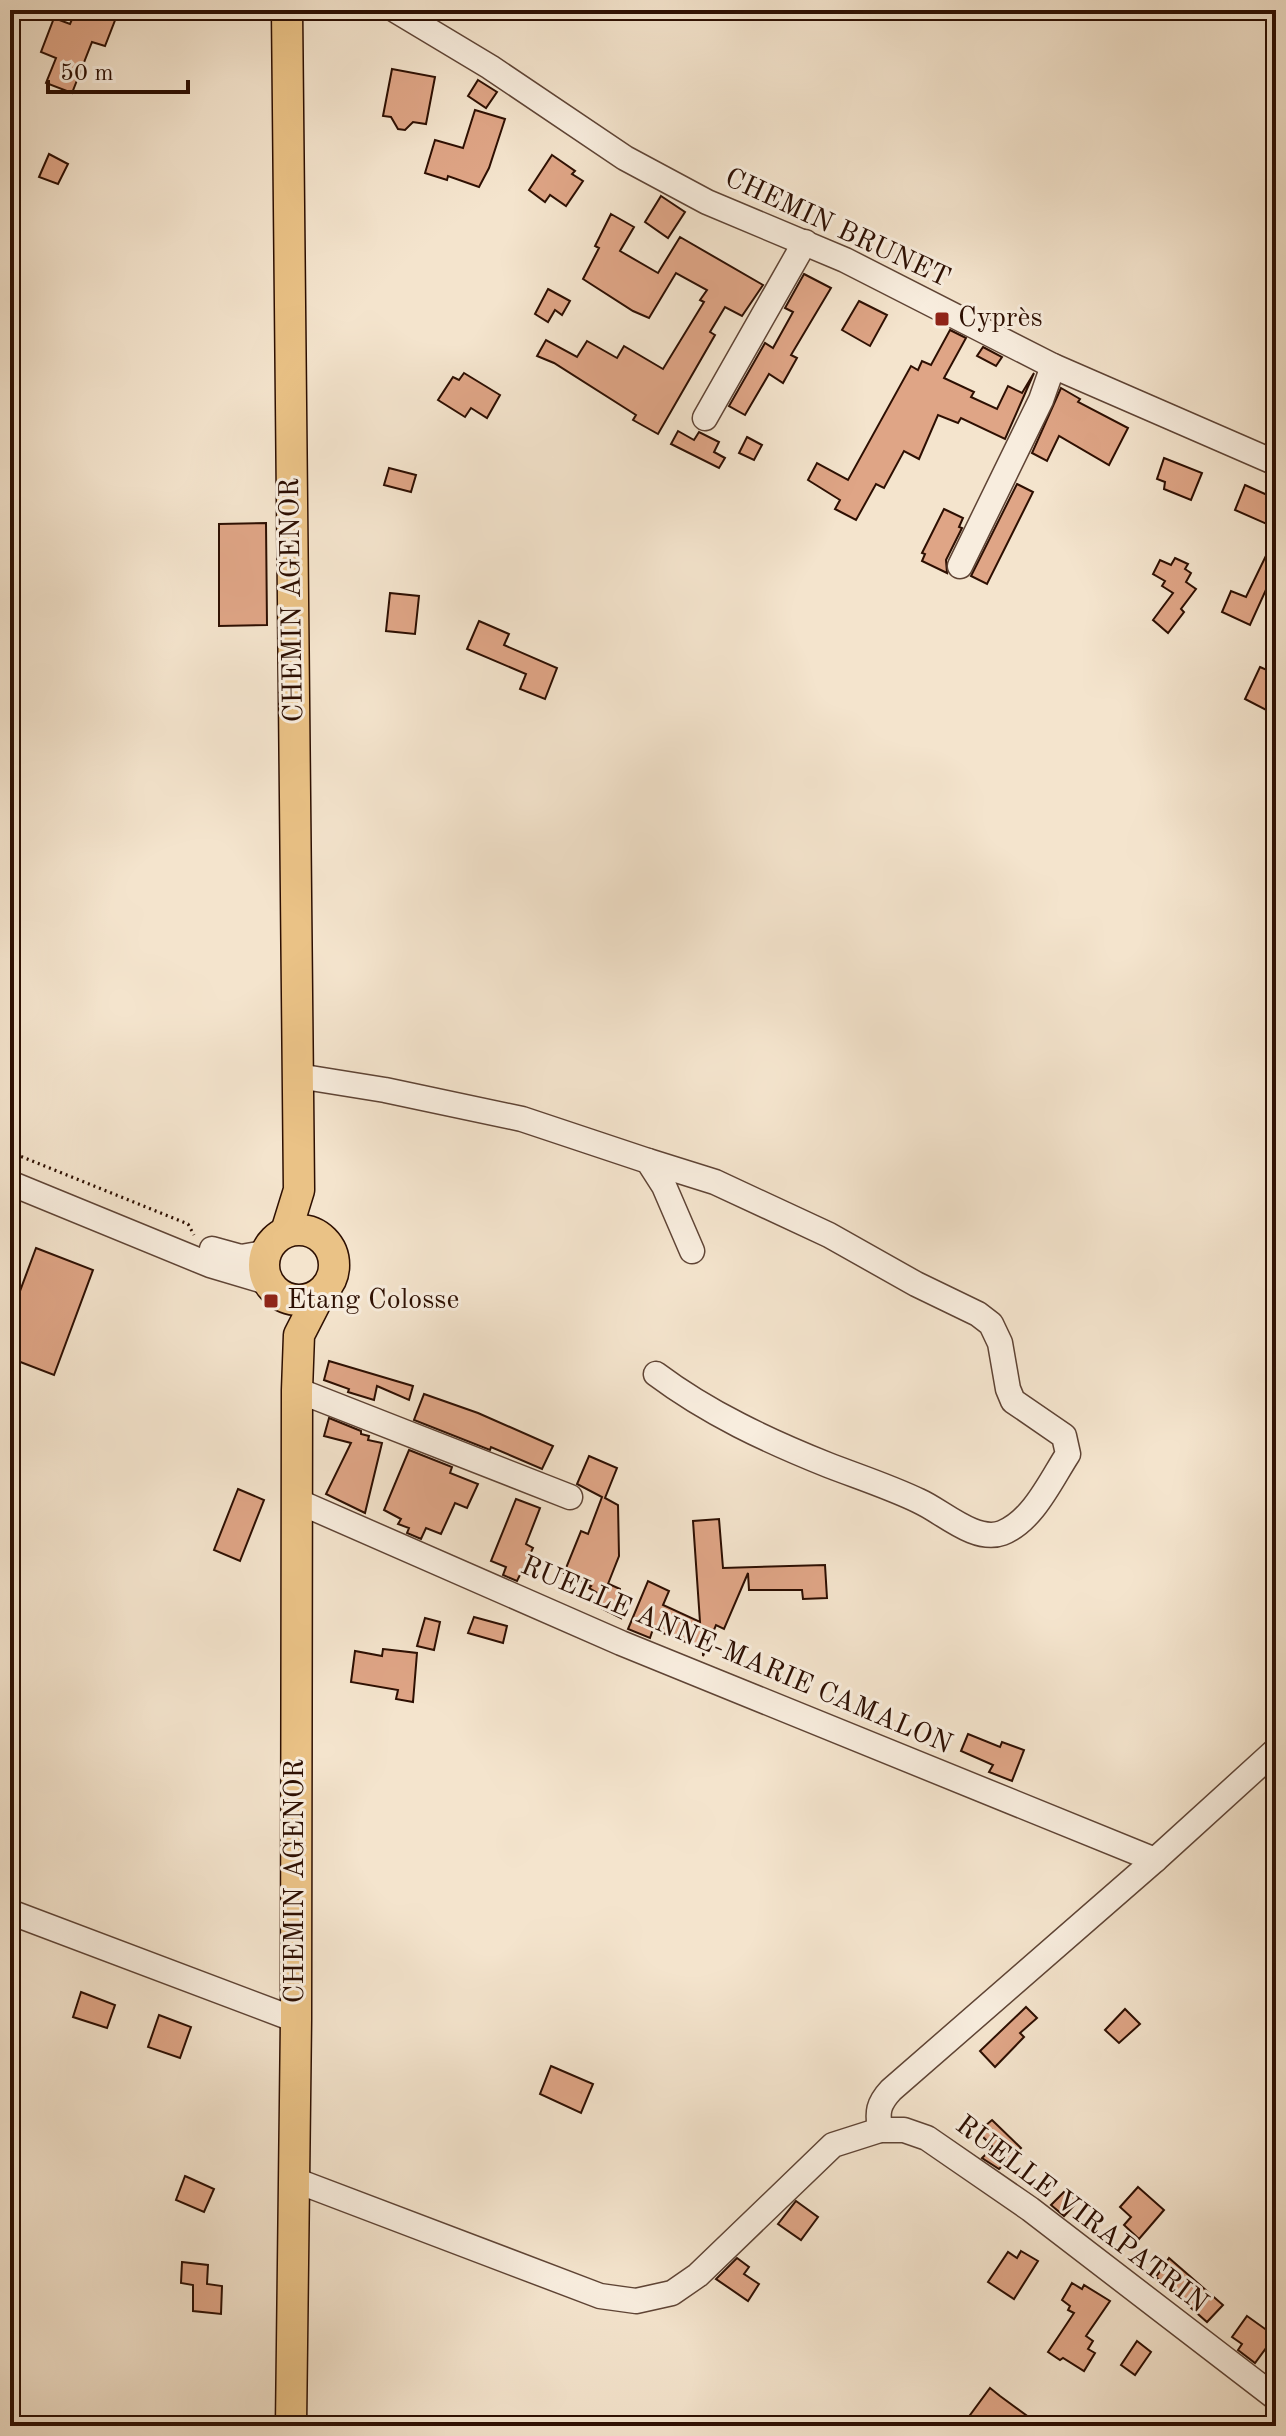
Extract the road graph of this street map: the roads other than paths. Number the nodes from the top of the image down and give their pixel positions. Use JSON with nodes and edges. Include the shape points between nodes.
{"nodes":[{"id":1,"x":287,"y":10,"type":"edge"},
{"id":2,"x":395,"y":10,"type":"edge"},
{"id":3,"x":805,"y":242,"type":"junction"},
{"id":4,"x":1053,"y":366,"type":"junction"},
{"id":5,"x":705,"y":418,"type":"dead end"},
{"id":6,"x":1276,"y":463,"type":"edge"},
{"id":7,"x":960,"y":566,"type":"dead end"},
{"id":8,"x":298,"y":1076,"type":"junction"},
{"id":9,"x":648,"y":1161,"type":"junction"},
{"id":10,"x":10,"y":1167,"type":"edge"},
{"id":11,"x":10,"y":1183,"type":"edge"},
{"id":12,"x":692,"y":1251,"type":"dead end"},
{"id":13,"x":283,"y":1259,"type":"junction"},
{"id":14,"x":320,"y":1294,"type":"junction"},
{"id":15,"x":299,"y":1335,"type":"junction"},
{"id":16,"x":656,"y":1374,"type":"dead end"},
{"id":17,"x":297,"y":1390,"type":"junction"},
{"id":18,"x":570,"y":1497,"type":"dead end"},
{"id":19,"x":297,"y":1501,"type":"junction"},
{"id":20,"x":1276,"y":1750,"type":"edge"},
{"id":21,"x":1155,"y":1860,"type":"junction"},
{"id":22,"x":10,"y":1912,"type":"edge"},
{"id":23,"x":296,"y":2020,"type":"junction"},
{"id":24,"x":880,"y":2130,"type":"junction"},
{"id":25,"x":292,"y":2179,"type":"junction"},
{"id":26,"x":1276,"y":2398,"type":"edge"},
{"id":27,"x":291,"y":2426,"type":"edge"}],
"edges":[{"from":1,"to":8,"type":"main road","name":"CHEMIN AGENOR"},
{"from":2,"to":3,"type":"street","name":"CHEMIN BRUNET","via":[[625,158],[707,202]]},
{"from":3,"to":4,"type":"street","name":"CHEMIN BRUNET"},
{"from":3,"to":5,"type":"street"},
{"from":4,"to":6,"type":"street","name":"CHEMIN BRUNET"},
{"from":4,"to":7,"type":"street"},
{"from":8,"to":9,"type":"street","via":[[522,1119]]},
{"from":8,"to":13,"type":"main road","name":"CHEMIN AGENOR","via":[[299,1190]]},
{"from":9,"to":12,"type":"street"},
{"from":9,"to":16,"type":"street","via":[[715,1182],[978,1314],[991,1324],[1000,1343],[1013,1401],[1064,1436],[1068,1454],[1019,1523],[990,1535],[731,1421]]},
{"from":10,"to":13,"type":"street","via":[[199,1244],[241,1257]]},
{"from":11,"to":13,"type":"street","via":[[210,1265]]},
{"from":13,"to":14,"type":"main road","via":[[301,1301]]},
{"from":13,"to":14,"type":"main road","name":"CHEMIN AGENOR","via":[[324,1240],[333,1257],[332,1277]]},
{"from":13,"to":15,"type":"main road","name":"CHEMIN AGENOR"},
{"from":14,"to":15,"type":"main road","name":"CHEMIN AGENOR"},
{"from":15,"to":17,"type":"main road","name":"CHEMIN AGENOR"},
{"from":17,"to":18,"type":"street"},
{"from":17,"to":19,"type":"main road","name":"CHEMIN AGENOR"},
{"from":19,"to":21,"type":"street","name":"RUELLE ANNE-MARIE CAMALON","via":[[621,1643]]},
{"from":19,"to":23,"type":"main road","name":"CHEMIN AGENOR"},
{"from":20,"to":21,"type":"street"},
{"from":21,"to":24,"type":"street","via":[[891,2090],[880,2102]]},
{"from":22,"to":23,"type":"street"},
{"from":23,"to":25,"type":"main road","name":"CHEMIN AGENOR"},
{"from":24,"to":25,"type":"street","name":"RUELLE VIRAPATRIN","via":[[833,2145],[698,2275],[672,2293],[636,2301],[600,2296]]},
{"from":24,"to":26,"type":"street","name":"RUELLE VIRAPATRIN","via":[[904,2130],[927,2138],[1030,2209]]},
{"from":25,"to":27,"type":"main road","name":"CHEMIN AGENOR"}]}
